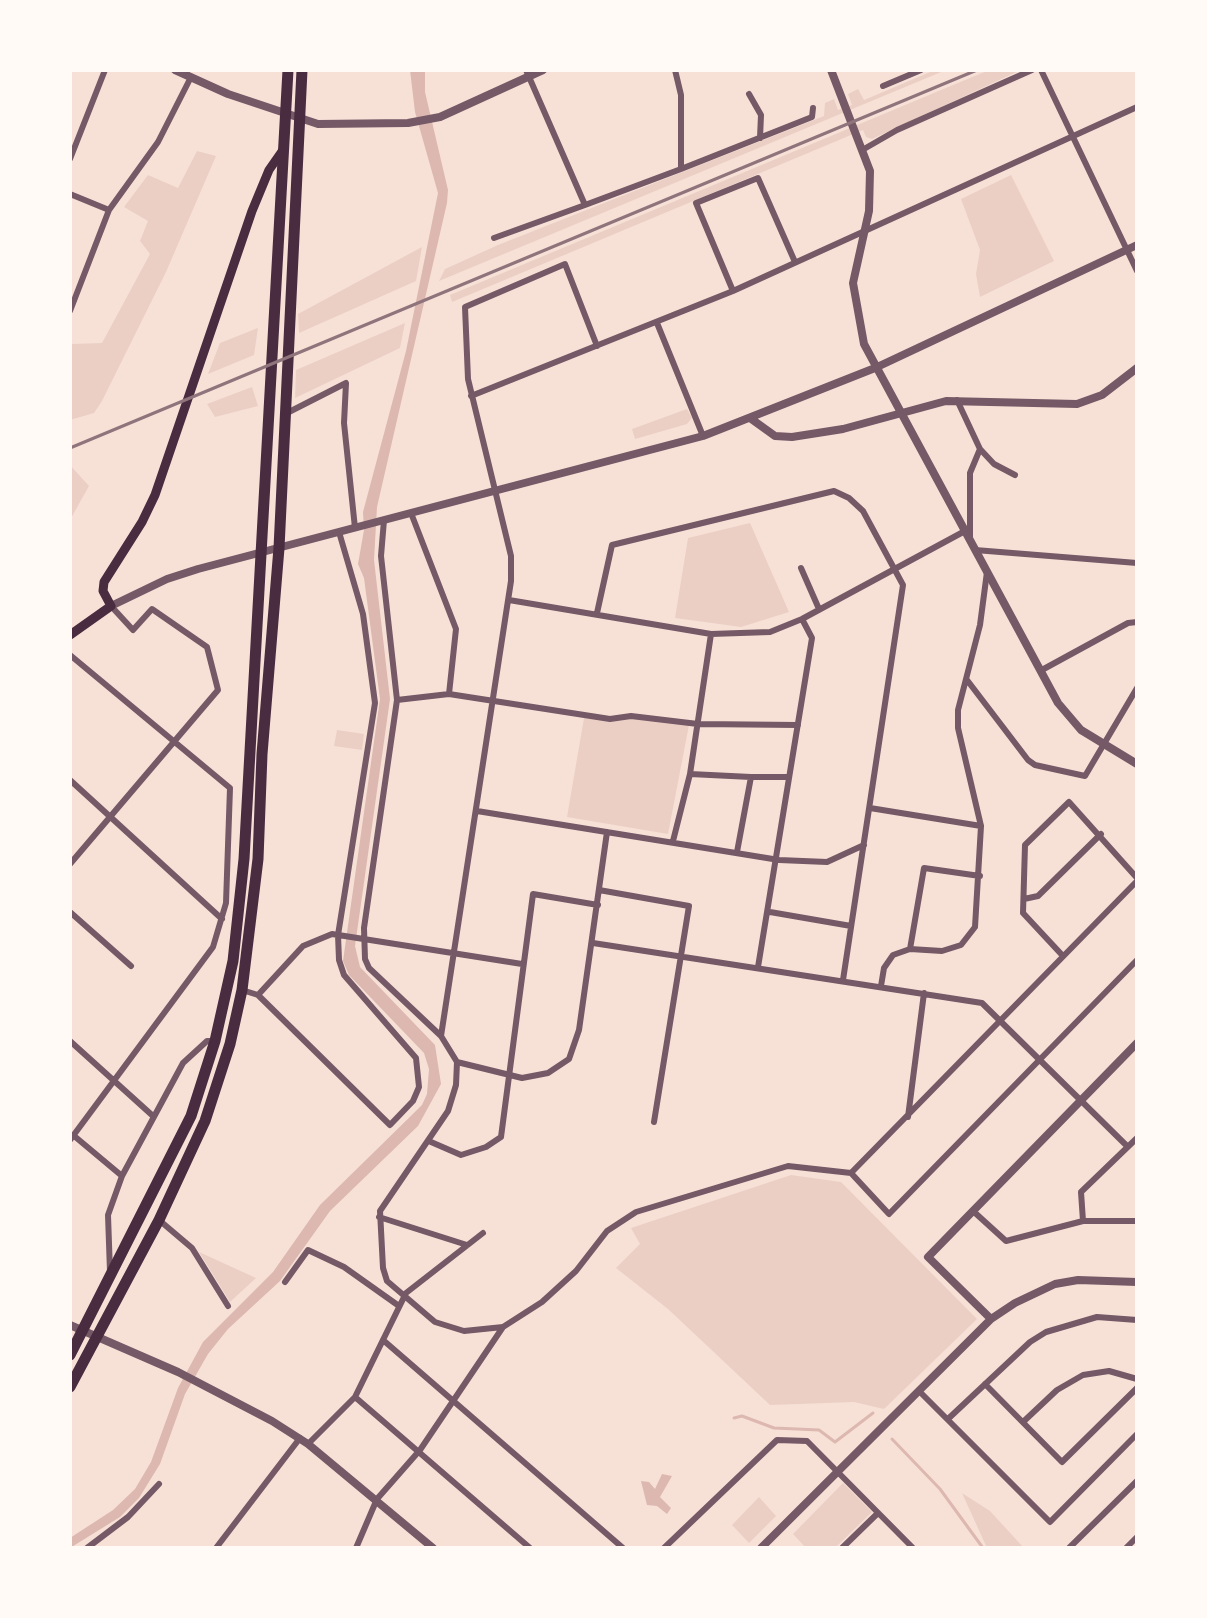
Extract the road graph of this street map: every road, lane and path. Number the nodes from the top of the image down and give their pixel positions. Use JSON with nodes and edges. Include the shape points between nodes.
{"nodes":[{"id":1,"x":105,"y":70,"type":"edge"},
{"id":2,"x":175,"y":70,"type":"edge"},
{"id":3,"x":288,"y":70,"type":"edge"},
{"id":4,"x":302,"y":70,"type":"edge"},
{"id":5,"x":543,"y":70,"type":"edge"},
{"id":6,"x":675,"y":70,"type":"edge"},
{"id":7,"x":831,"y":70,"type":"edge"},
{"id":8,"x":921,"y":70,"type":"edge"},
{"id":9,"x":1032,"y":70,"type":"edge"},
{"id":10,"x":1041,"y":70,"type":"edge"},
{"id":11,"x":527,"y":74,"type":"edge"},
{"id":12,"x":190,"y":79,"type":"junction"},
{"id":13,"x":883,"y":86,"type":"dead end"},
{"id":14,"x":749,"y":94,"type":"dead end"},
{"id":15,"x":1137,"y":107,"type":"edge"},
{"id":16,"x":813,"y":108,"type":"dead end"},
{"id":17,"x":287,"y":111,"type":"junction"},
{"id":18,"x":300,"y":119,"type":"junction"},
{"id":19,"x":1071,"y":136,"type":"junction"},
{"id":20,"x":760,"y":138,"type":"junction"},
{"id":21,"x":864,"y":149,"type":"junction"},
{"id":22,"x":283,"y":150,"type":"junction"},
{"id":23,"x":70,"y":159,"type":"edge"},
{"id":24,"x":681,"y":169,"type":"junction"},
{"id":25,"x":70,"y":194,"type":"edge"},
{"id":26,"x":585,"y":205,"type":"junction"},
{"id":27,"x":109,"y":210,"type":"junction"},
{"id":28,"x":865,"y":230,"type":"junction"},
{"id":29,"x":494,"y":238,"type":"dead end"},
{"id":30,"x":1137,"y":245,"type":"edge"},
{"id":31,"x":1126,"y":250,"type":"junction"},
{"id":32,"x":795,"y":262,"type":"junction"},
{"id":33,"x":1137,"y":271,"type":"edge"},
{"id":34,"x":733,"y":291,"type":"junction"},
{"id":35,"x":70,"y":311,"type":"edge"},
{"id":36,"x":657,"y":323,"type":"junction"},
{"id":37,"x":597,"y":346,"type":"junction"},
{"id":38,"x":875,"y":368,"type":"junction"},
{"id":39,"x":1137,"y":368,"type":"edge"},
{"id":40,"x":471,"y":396,"type":"junction"},
{"id":41,"x":957,"y":400,"type":"junction"},
{"id":42,"x":901,"y":412,"type":"junction"},
{"id":43,"x":287,"y":413,"type":"junction"},
{"id":44,"x":750,"y":418,"type":"junction"},
{"id":45,"x":703,"y":436,"type":"junction"},
{"id":46,"x":980,"y":449,"type":"junction"},
{"id":47,"x":1015,"y":475,"type":"dead end"},
{"id":48,"x":495,"y":491,"type":"junction"},
{"id":49,"x":411,"y":513,"type":"junction"},
{"id":50,"x":383,"y":521,"type":"junction"},
{"id":51,"x":356,"y":528,"type":"junction"},
{"id":52,"x":965,"y":531,"type":"junction"},
{"id":53,"x":339,"y":532,"type":"junction"},
{"id":54,"x":970,"y":540,"type":"junction"},
{"id":55,"x":279,"y":548,"type":"junction"},
{"id":56,"x":975,"y":550,"type":"junction"},
{"id":57,"x":262,"y":552,"type":"junction"},
{"id":58,"x":1137,"y":563,"type":"edge"},
{"id":59,"x":895,"y":567,"type":"junction"},
{"id":60,"x":801,"y":568,"type":"dead end"},
{"id":61,"x":987,"y":571,"type":"junction"},
{"id":62,"x":509,"y":600,"type":"junction"},
{"id":63,"x":111,"y":606,"type":"junction"},
{"id":64,"x":819,"y":609,"type":"junction"},
{"id":65,"x":597,"y":613,"type":"junction"},
{"id":66,"x":802,"y":619,"type":"junction"},
{"id":67,"x":1137,"y":622,"type":"edge"},
{"id":68,"x":711,"y":634,"type":"junction"},
{"id":69,"x":70,"y":635,"type":"edge"},
{"id":70,"x":70,"y":655,"type":"edge"},
{"id":71,"x":1040,"y":671,"type":"junction"},
{"id":72,"x":967,"y":680,"type":"junction"},
{"id":73,"x":1137,"y":688,"type":"edge"},
{"id":74,"x":449,"y":694,"type":"junction"},
{"id":75,"x":397,"y":700,"type":"junction"},
{"id":76,"x":493,"y":701,"type":"junction"},
{"id":77,"x":698,"y":724,"type":"junction"},
{"id":78,"x":798,"y":725,"type":"junction"},
{"id":79,"x":173,"y":743,"type":"junction"},
{"id":80,"x":1102,"y":746,"type":"junction"},
{"id":81,"x":1137,"y":764,"type":"edge"},
{"id":82,"x":690,"y":774,"type":"junction"},
{"id":83,"x":751,"y":777,"type":"junction"},
{"id":84,"x":789,"y":777,"type":"junction"},
{"id":85,"x":70,"y":780,"type":"edge"},
{"id":86,"x":870,"y":808,"type":"junction"},
{"id":87,"x":477,"y":811,"type":"junction"},
{"id":88,"x":110,"y":816,"type":"junction"},
{"id":89,"x":981,"y":826,"type":"junction"},
{"id":90,"x":607,"y":832,"type":"junction"},
{"id":91,"x":1101,"y":834,"type":"junction"},
{"id":92,"x":673,"y":841,"type":"junction"},
{"id":93,"x":864,"y":845,"type":"junction"},
{"id":94,"x":737,"y":852,"type":"junction"},
{"id":95,"x":779,"y":860,"type":"junction"},
{"id":96,"x":70,"y":864,"type":"edge"},
{"id":97,"x":980,"y":876,"type":"junction"},
{"id":98,"x":1137,"y":879,"type":"edge"},
{"id":99,"x":599,"y":890,"type":"junction"},
{"id":100,"x":1024,"y":899,"type":"junction"},
{"id":101,"x":598,"y":905,"type":"junction"},
{"id":102,"x":70,"y":912,"type":"edge"},
{"id":103,"x":770,"y":912,"type":"junction"},
{"id":104,"x":222,"y":919,"type":"junction"},
{"id":105,"x":851,"y":926,"type":"junction"},
{"id":106,"x":339,"y":935,"type":"junction"},
{"id":107,"x":362,"y":939,"type":"junction"},
{"id":108,"x":593,"y":943,"type":"junction"},
{"id":109,"x":910,"y":949,"type":"junction"},
{"id":110,"x":454,"y":953,"type":"junction"},
{"id":111,"x":682,"y":955,"type":"junction"},
{"id":112,"x":1063,"y":956,"type":"junction"},
{"id":113,"x":1137,"y":960,"type":"edge"},
{"id":114,"x":522,"y":964,"type":"junction"},
{"id":115,"x":131,"y":966,"type":"dead end"},
{"id":116,"x":758,"y":967,"type":"junction"},
{"id":117,"x":843,"y":980,"type":"junction"},
{"id":118,"x":881,"y":986,"type":"junction"},
{"id":119,"x":242,"y":990,"type":"junction"},
{"id":120,"x":924,"y":993,"type":"junction"},
{"id":121,"x":258,"y":995,"type":"junction"},
{"id":122,"x":999,"y":1020,"type":"junction"},
{"id":123,"x":441,"y":1036,"type":"junction"},
{"id":124,"x":70,"y":1041,"type":"edge"},
{"id":125,"x":215,"y":1041,"type":"junction"},
{"id":126,"x":1137,"y":1043,"type":"edge"},
{"id":127,"x":1039,"y":1060,"type":"junction"},
{"id":128,"x":457,"y":1062,"type":"junction"},
{"id":129,"x":507,"y":1075,"type":"junction"},
{"id":130,"x":114,"y":1080,"type":"junction"},
{"id":131,"x":1081,"y":1101,"type":"junction"},
{"id":132,"x":153,"y":1116,"type":"junction"},
{"id":133,"x":908,"y":1117,"type":"junction"},
{"id":134,"x":654,"y":1122,"type":"dead end"},
{"id":135,"x":72,"y":1138,"type":"edge"},
{"id":136,"x":1137,"y":1138,"type":"edge"},
{"id":137,"x":431,"y":1142,"type":"junction"},
{"id":138,"x":1128,"y":1147,"type":"junction"},
{"id":139,"x":851,"y":1173,"type":"junction"},
{"id":140,"x":122,"y":1176,"type":"junction"},
{"id":141,"x":973,"y":1211,"type":"junction"},
{"id":142,"x":379,"y":1217,"type":"junction"},
{"id":143,"x":159,"y":1220,"type":"junction"},
{"id":144,"x":1083,"y":1221,"type":"junction"},
{"id":145,"x":1137,"y":1221,"type":"edge"},
{"id":146,"x":483,"y":1233,"type":"dead end"},
{"id":147,"x":467,"y":1245,"type":"junction"},
{"id":148,"x":110,"y":1279,"type":"junction"},
{"id":149,"x":285,"y":1282,"type":"dead end"},
{"id":150,"x":1137,"y":1282,"type":"edge"},
{"id":151,"x":405,"y":1298,"type":"junction"},
{"id":152,"x":228,"y":1306,"type":"dead end"},
{"id":153,"x":399,"y":1306,"type":"junction"},
{"id":154,"x":991,"y":1319,"type":"junction"},
{"id":155,"x":1137,"y":1320,"type":"edge"},
{"id":156,"x":70,"y":1325,"type":"edge"},
{"id":157,"x":503,"y":1327,"type":"junction"},
{"id":158,"x":83,"y":1330,"type":"junction"},
{"id":159,"x":98,"y":1336,"type":"junction"},
{"id":160,"x":383,"y":1340,"type":"junction"},
{"id":161,"x":70,"y":1355,"type":"edge"},
{"id":162,"x":1137,"y":1379,"type":"edge"},
{"id":163,"x":985,"y":1384,"type":"junction"},
{"id":164,"x":70,"y":1387,"type":"edge"},
{"id":165,"x":1137,"y":1388,"type":"edge"},
{"id":166,"x":919,"y":1391,"type":"junction"},
{"id":167,"x":355,"y":1397,"type":"junction"},
{"id":168,"x":455,"y":1399,"type":"junction"},
{"id":169,"x":949,"y":1418,"type":"junction"},
{"id":170,"x":1023,"y":1422,"type":"junction"},
{"id":171,"x":1137,"y":1434,"type":"edge"},
{"id":172,"x":304,"y":1441,"type":"junction"},
{"id":173,"x":420,"y":1450,"type":"junction"},
{"id":174,"x":838,"y":1472,"type":"junction"},
{"id":175,"x":1137,"y":1481,"type":"edge"},
{"id":176,"x":159,"y":1484,"type":"dead end"},
{"id":177,"x":377,"y":1499,"type":"junction"},
{"id":178,"x":878,"y":1513,"type":"junction"},
{"id":179,"x":1137,"y":1537,"type":"edge"},
{"id":180,"x":87,"y":1548,"type":"edge"},
{"id":181,"x":216,"y":1548,"type":"edge"},
{"id":182,"x":356,"y":1548,"type":"edge"},
{"id":183,"x":433,"y":1548,"type":"edge"},
{"id":184,"x":530,"y":1548,"type":"edge"},
{"id":185,"x":623,"y":1548,"type":"edge"},
{"id":186,"x":664,"y":1548,"type":"edge"},
{"id":187,"x":761,"y":1548,"type":"edge"},
{"id":188,"x":842,"y":1548,"type":"edge"},
{"id":189,"x":913,"y":1548,"type":"edge"},
{"id":190,"x":1069,"y":1548,"type":"edge"},
{"id":191,"x":1126,"y":1548,"type":"edge"}],
"edges":[{"from":1,"to":23,"type":"street"},
{"from":2,"to":12,"type":"street"},
{"from":3,"to":17,"type":"highway"},
{"from":4,"to":18,"type":"highway"},
{"from":5,"to":11,"type":"street"},
{"from":6,"to":24,"type":"street","via":[[681,95]]},
{"from":7,"to":21,"type":"street"},
{"from":8,"to":13,"type":"street"},
{"from":9,"to":21,"type":"street"},
{"from":10,"to":19,"type":"street"},
{"from":11,"to":18,"type":"street","via":[[440,117],[318,124]]},
{"from":11,"to":26,"type":"street"},
{"from":12,"to":17,"type":"street"},
{"from":12,"to":27,"type":"street","via":[[158,142]]},
{"from":14,"to":20,"type":"street","via":[[761,115]]},
{"from":15,"to":19,"type":"street"},
{"from":16,"to":20,"type":"street","via":[[812,117]]},
{"from":17,"to":18,"type":"street"},
{"from":17,"to":22,"type":"highway"},
{"from":18,"to":43,"type":"highway"},
{"from":19,"to":28,"type":"street"},
{"from":19,"to":31,"type":"street"},
{"from":20,"to":24,"type":"street"},
{"from":21,"to":28,"type":"street","via":[[872,191]]},
{"from":22,"to":57,"type":"highway"},
{"from":22,"to":63,"type":"main road","via":[[252,211],[155,495],[107,573],[103,591]]},
{"from":24,"to":26,"type":"street"},
{"from":25,"to":27,"type":"street"},
{"from":26,"to":29,"type":"street"},
{"from":27,"to":35,"type":"street"},
{"from":28,"to":32,"type":"street"},
{"from":28,"to":38,"type":"street","via":[[855,266],[854,304]]},
{"from":30,"to":31,"type":"street"},
{"from":31,"to":33,"type":"street"},
{"from":31,"to":38,"type":"street"},
{"from":32,"to":34,"type":"street"},
{"from":32,"to":34,"type":"street","via":[[758,178],[696,203]]},
{"from":34,"to":36,"type":"street"},
{"from":36,"to":37,"type":"street"},
{"from":36,"to":45,"type":"street"},
{"from":37,"to":40,"type":"street"},
{"from":37,"to":40,"type":"street","via":[[565,264],[465,307]]},
{"from":38,"to":42,"type":"street"},
{"from":38,"to":44,"type":"street"},
{"from":39,"to":41,"type":"street","via":[[1102,395],[1077,404]]},
{"from":40,"to":48,"type":"street"},
{"from":41,"to":42,"type":"street"},
{"from":41,"to":46,"type":"street"},
{"from":42,"to":44,"type":"street","via":[[792,437],[775,436]]},
{"from":42,"to":52,"type":"street"},
{"from":43,"to":51,"type":"street","via":[[346,383],[344,423]]},
{"from":43,"to":55,"type":"highway"},
{"from":44,"to":45,"type":"street"},
{"from":45,"to":48,"type":"street"},
{"from":46,"to":47,"type":"street"},
{"from":46,"to":54,"type":"street","via":[[970,473]]},
{"from":48,"to":49,"type":"street"},
{"from":48,"to":62,"type":"street","via":[[511,556]]},
{"from":49,"to":50,"type":"street"},
{"from":49,"to":74,"type":"street","via":[[456,629]]},
{"from":50,"to":51,"type":"street"},
{"from":50,"to":75,"type":"street","via":[[381,556]]},
{"from":51,"to":53,"type":"street"},
{"from":52,"to":54,"type":"street"},
{"from":52,"to":59,"type":"street"},
{"from":53,"to":55,"type":"street"},
{"from":53,"to":106,"type":"street","via":[[363,614],[375,703]]},
{"from":54,"to":56,"type":"street"},
{"from":55,"to":57,"type":"street"},
{"from":55,"to":119,"type":"highway","via":[[258,859]]},
{"from":56,"to":58,"type":"street"},
{"from":56,"to":61,"type":"street"},
{"from":57,"to":63,"type":"street","via":[[167,579]]},
{"from":57,"to":125,"type":"highway","via":[[240,906]]},
{"from":59,"to":64,"type":"street"},
{"from":59,"to":65,"type":"street","via":[[863,511],[834,491],[612,545]]},
{"from":59,"to":86,"type":"street","via":[[903,585]]},
{"from":60,"to":64,"type":"street"},
{"from":61,"to":71,"type":"street"},
{"from":61,"to":72,"type":"street"},
{"from":62,"to":65,"type":"street"},
{"from":62,"to":76,"type":"street"},
{"from":63,"to":69,"type":"main road"},
{"from":63,"to":79,"type":"street","via":[[133,630],[152,609],[207,647],[218,690]]},
{"from":64,"to":66,"type":"street"},
{"from":65,"to":68,"type":"street"},
{"from":66,"to":68,"type":"street","via":[[770,632]]},
{"from":66,"to":78,"type":"street","via":[[812,638]]},
{"from":67,"to":71,"type":"street"},
{"from":68,"to":77,"type":"street"},
{"from":70,"to":79,"type":"street"},
{"from":71,"to":80,"type":"street","via":[[1065,712]]},
{"from":72,"to":80,"type":"street","via":[[1035,765],[1085,776]]},
{"from":72,"to":89,"type":"street","via":[[958,728]]},
{"from":73,"to":80,"type":"street"},
{"from":74,"to":75,"type":"street"},
{"from":74,"to":76,"type":"street"},
{"from":75,"to":107,"type":"street"},
{"from":76,"to":77,"type":"street","via":[[610,719],[631,716]]},
{"from":76,"to":87,"type":"street"},
{"from":77,"to":78,"type":"street"},
{"from":77,"to":82,"type":"street"},
{"from":78,"to":84,"type":"street"},
{"from":79,"to":88,"type":"street"},
{"from":79,"to":104,"type":"street","via":[[230,788]]},
{"from":80,"to":81,"type":"street"},
{"from":82,"to":83,"type":"street"},
{"from":82,"to":92,"type":"street"},
{"from":83,"to":84,"type":"street"},
{"from":83,"to":94,"type":"street"},
{"from":84,"to":95,"type":"street"},
{"from":85,"to":88,"type":"street"},
{"from":86,"to":89,"type":"street"},
{"from":86,"to":93,"type":"street"},
{"from":87,"to":90,"type":"street"},
{"from":87,"to":110,"type":"street"},
{"from":88,"to":96,"type":"street"},
{"from":88,"to":104,"type":"street"},
{"from":89,"to":97,"type":"street"},
{"from":90,"to":92,"type":"street"},
{"from":90,"to":99,"type":"street"},
{"from":91,"to":98,"type":"street"},
{"from":91,"to":100,"type":"street","via":[[1038,896]]},
{"from":91,"to":100,"type":"street","via":[[1069,802],[1025,845]]},
{"from":92,"to":94,"type":"street"},
{"from":93,"to":95,"type":"street","via":[[827,862]]},
{"from":93,"to":105,"type":"street"},
{"from":94,"to":95,"type":"street"},
{"from":95,"to":103,"type":"street"},
{"from":97,"to":109,"type":"street","via":[[975,927],[961,945],[942,951]]},
{"from":97,"to":109,"type":"street","via":[[924,868]]},
{"from":98,"to":112,"type":"street"},
{"from":99,"to":101,"type":"street"},
{"from":99,"to":111,"type":"street","via":[[689,906]]},
{"from":100,"to":112,"type":"street","via":[[1023,913]]},
{"from":101,"to":108,"type":"street"},
{"from":101,"to":114,"type":"street","via":[[533,894]]},
{"from":102,"to":115,"type":"street"},
{"from":103,"to":105,"type":"street"},
{"from":103,"to":116,"type":"street"},
{"from":104,"to":130,"type":"street","via":[[213,947]]},
{"from":105,"to":117,"type":"street"},
{"from":106,"to":107,"type":"street"},
{"from":106,"to":121,"type":"street","via":[[303,946]]},
{"from":106,"to":121,"type":"street","via":[[344,975],[416,1058],[419,1087],[390,1125]]},
{"from":107,"to":110,"type":"street"},
{"from":107,"to":123,"type":"street","via":[[369,968]]},
{"from":108,"to":111,"type":"street"},
{"from":108,"to":129,"type":"street","via":[[569,1059],[548,1073]]},
{"from":109,"to":118,"type":"street","via":[[893,955]]},
{"from":110,"to":114,"type":"street"},
{"from":110,"to":123,"type":"street"},
{"from":111,"to":116,"type":"street"},
{"from":111,"to":134,"type":"street"},
{"from":112,"to":122,"type":"street"},
{"from":113,"to":127,"type":"street"},
{"from":114,"to":129,"type":"street"},
{"from":116,"to":117,"type":"street"},
{"from":117,"to":118,"type":"street"},
{"from":118,"to":120,"type":"street"},
{"from":119,"to":121,"type":"street"},
{"from":119,"to":143,"type":"highway","via":[[210,1109]]},
{"from":120,"to":122,"type":"street","via":[[982,1003]]},
{"from":120,"to":133,"type":"street"},
{"from":122,"to":127,"type":"street"},
{"from":122,"to":133,"type":"street"},
{"from":123,"to":128,"type":"street"},
{"from":124,"to":130,"type":"street"},
{"from":125,"to":132,"type":"street","via":[[207,1041],[183,1063]]},
{"from":125,"to":148,"type":"highway","via":[[191,1116]]},
{"from":126,"to":131,"type":"street"},
{"from":127,"to":131,"type":"street"},
{"from":127,"to":139,"type":"street","via":[[889,1214]]},
{"from":128,"to":129,"type":"street"},
{"from":128,"to":137,"type":"street","via":[[448,1111],[429,1136]]},
{"from":129,"to":137,"type":"street","via":[[501,1137],[461,1155]]},
{"from":130,"to":132,"type":"street"},
{"from":130,"to":135,"type":"street"},
{"from":131,"to":138,"type":"street"},
{"from":131,"to":141,"type":"street"},
{"from":132,"to":140,"type":"street"},
{"from":133,"to":139,"type":"street"},
{"from":135,"to":140,"type":"street"},
{"from":136,"to":138,"type":"street"},
{"from":137,"to":142,"type":"street"},
{"from":138,"to":144,"type":"street","via":[[1081,1192]]},
{"from":139,"to":157,"type":"street","via":[[788,1166],[636,1212],[607,1231],[576,1271],[542,1302]]},
{"from":140,"to":148,"type":"street","via":[[108,1215]]},
{"from":141,"to":144,"type":"street","via":[[1006,1241]]},
{"from":141,"to":154,"type":"street","via":[[928,1257]]},
{"from":142,"to":147,"type":"street"},
{"from":142,"to":151,"type":"street","via":[[387,1281]]},
{"from":143,"to":152,"type":"street","via":[[192,1248]]},
{"from":143,"to":159,"type":"highway"},
{"from":144,"to":145,"type":"street"},
{"from":146,"to":147,"type":"street"},
{"from":147,"to":151,"type":"street"},
{"from":148,"to":158,"type":"highway"},
{"from":149,"to":153,"type":"street","via":[[308,1250],[344,1267]]},
{"from":150,"to":154,"type":"street","via":[[1055,1284]]},
{"from":151,"to":153,"type":"street"},
{"from":151,"to":157,"type":"street","via":[[435,1322],[464,1331]]},
{"from":153,"to":160,"type":"street"},
{"from":154,"to":166,"type":"street"},
{"from":155,"to":163,"type":"street","via":[[1097,1317],[1062,1325],[1030,1342]]},
{"from":156,"to":158,"type":"street"},
{"from":157,"to":168,"type":"street"},
{"from":158,"to":159,"type":"street"},
{"from":158,"to":161,"type":"highway"},
{"from":159,"to":164,"type":"highway"},
{"from":159,"to":172,"type":"street","via":[[196,1381]]},
{"from":160,"to":167,"type":"street"},
{"from":160,"to":168,"type":"street"},
{"from":162,"to":170,"type":"street","via":[[1109,1371],[1083,1375],[1057,1390]]},
{"from":163,"to":169,"type":"street"},
{"from":163,"to":170,"type":"street"},
{"from":165,"to":170,"type":"street","via":[[1062,1462]]},
{"from":166,"to":169,"type":"street"},
{"from":166,"to":174,"type":"street"},
{"from":167,"to":172,"type":"street"},
{"from":167,"to":173,"type":"street"},
{"from":168,"to":173,"type":"street"},
{"from":168,"to":185,"type":"street"},
{"from":169,"to":171,"type":"street","via":[[1050,1522]]},
{"from":172,"to":177,"type":"street"},
{"from":172,"to":181,"type":"street"},
{"from":173,"to":177,"type":"street"},
{"from":173,"to":184,"type":"street"},
{"from":174,"to":178,"type":"street"},
{"from":174,"to":186,"type":"street","via":[[807,1441],[777,1440]]},
{"from":174,"to":187,"type":"street"},
{"from":175,"to":190,"type":"street"},
{"from":176,"to":180,"type":"street","via":[[128,1517]]},
{"from":177,"to":182,"type":"street"},
{"from":177,"to":183,"type":"street"},
{"from":178,"to":188,"type":"street"},
{"from":178,"to":189,"type":"street"},
{"from":179,"to":191,"type":"street"}]}
